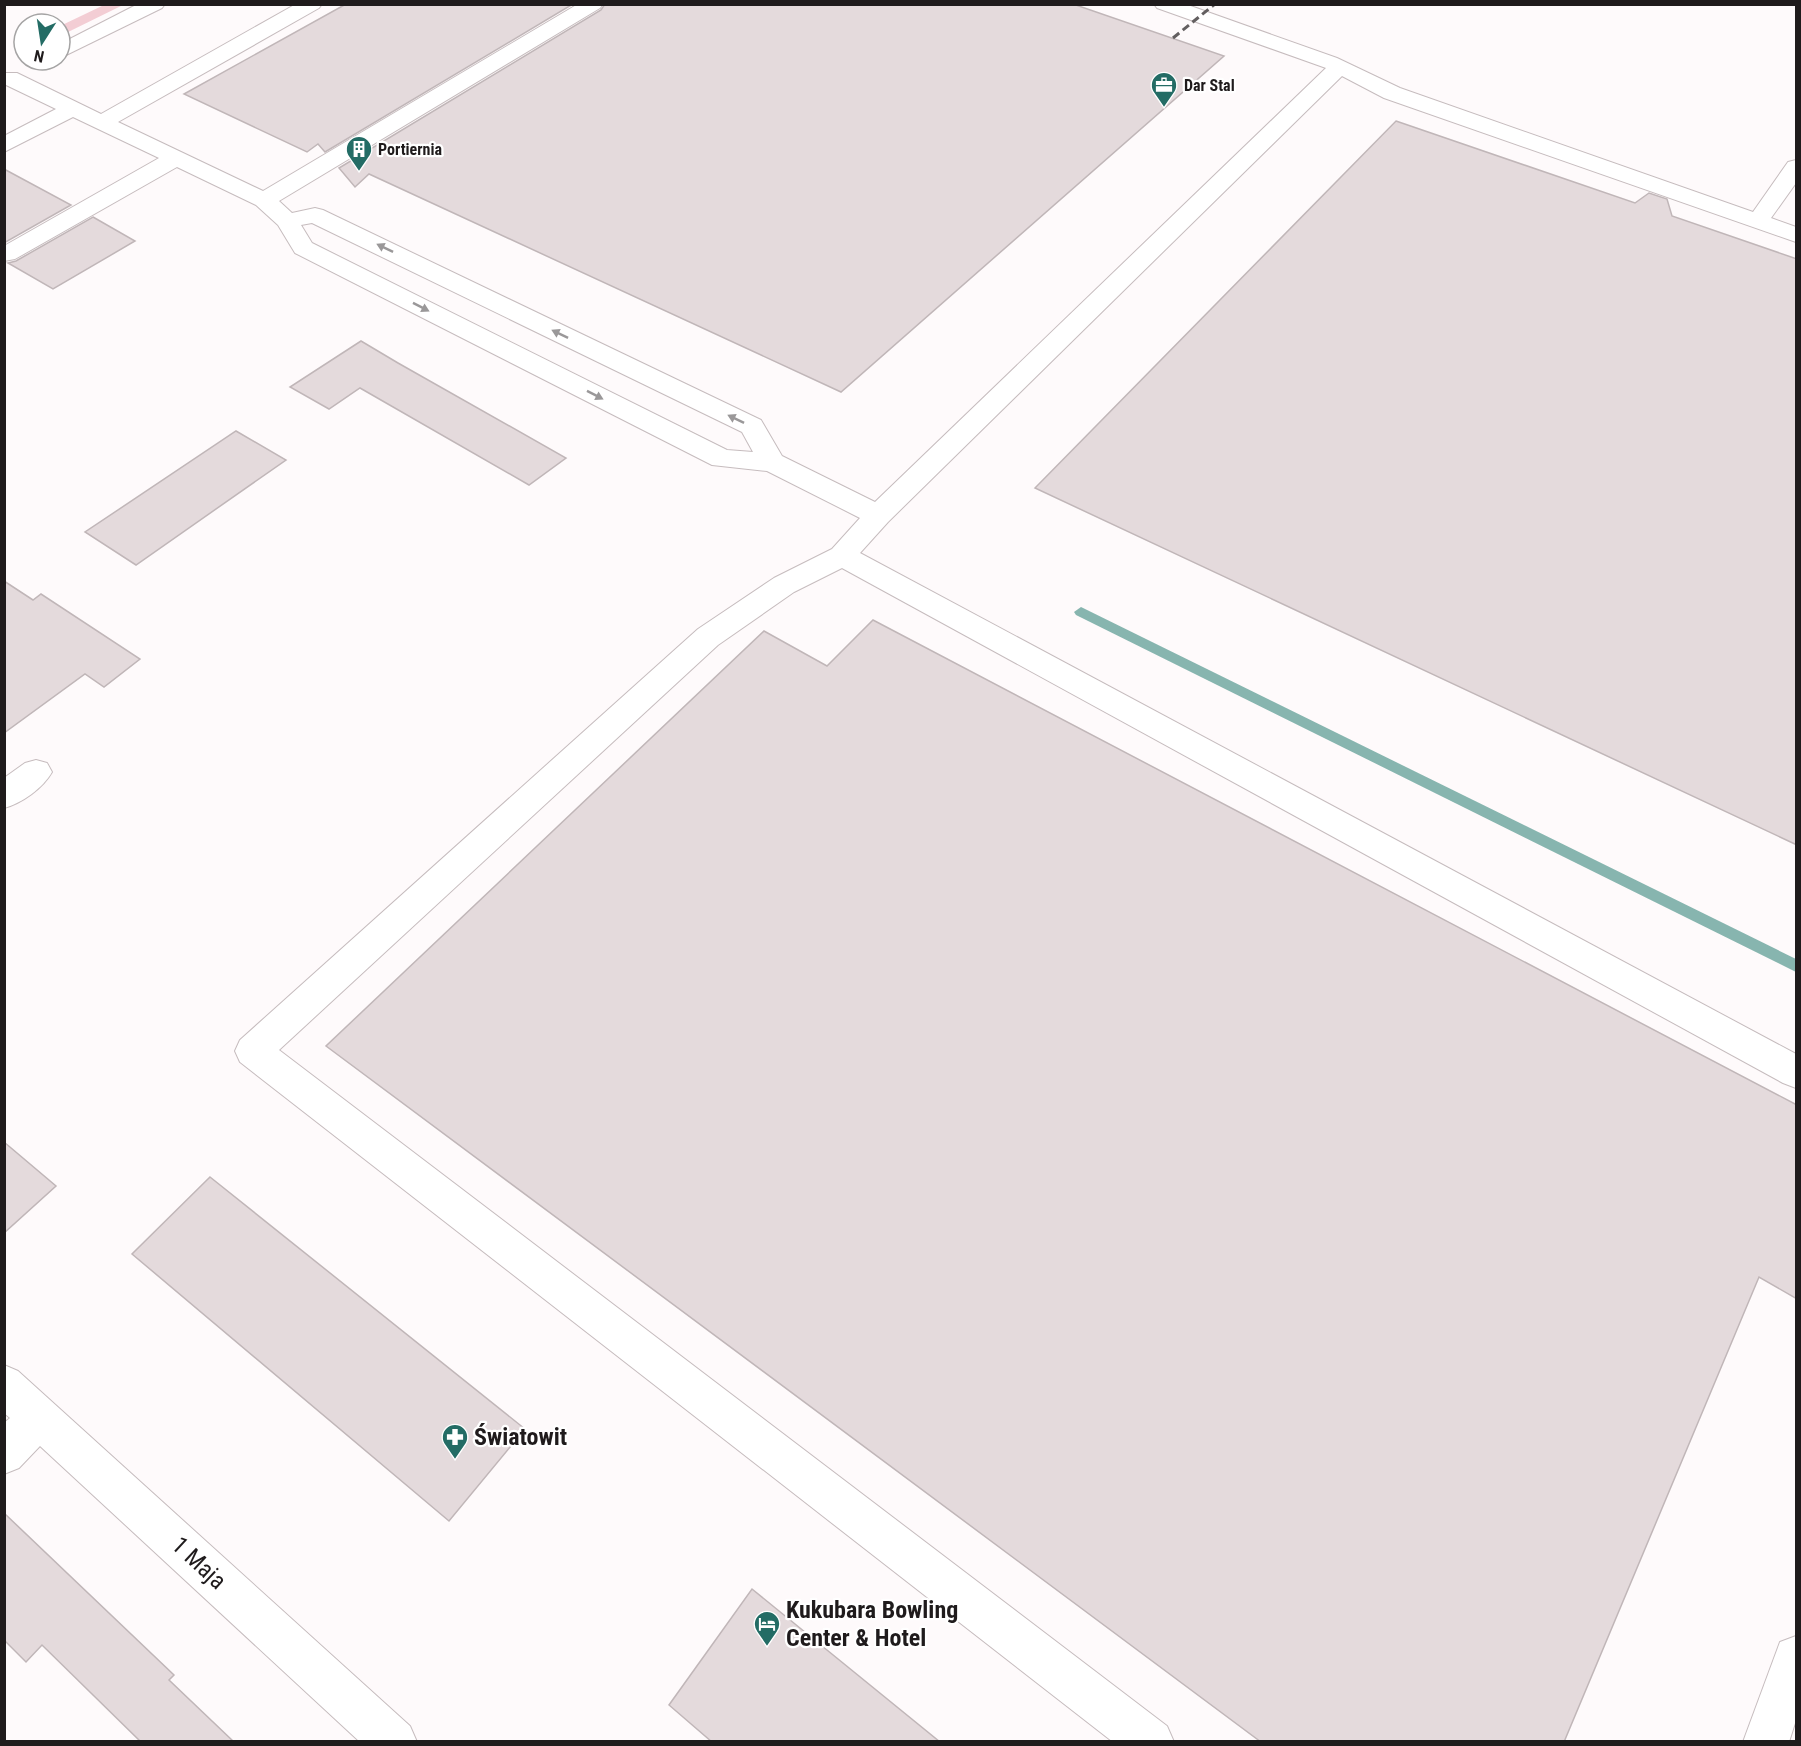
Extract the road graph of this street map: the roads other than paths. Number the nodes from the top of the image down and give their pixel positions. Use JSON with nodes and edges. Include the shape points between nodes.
{"nodes":[{"id":1,"x":155,"y":4,"type":"edge"},
{"id":2,"x":312,"y":4,"type":"edge"},
{"id":3,"x":593,"y":4,"type":"edge"},
{"id":4,"x":1164,"y":4,"type":"edge"},
{"id":5,"x":72,"y":46,"type":"edge"},
{"id":6,"x":1339,"y":67,"type":"junction"},
{"id":7,"x":21,"y":72,"type":"edge"},
{"id":8,"x":7,"y":79,"type":"edge"},
{"id":9,"x":73,"y":108,"type":"junction"},
{"id":10,"x":102,"y":122,"type":"junction"},
{"id":11,"x":4,"y":145,"type":"edge"},
{"id":12,"x":176,"y":158,"type":"junction"},
{"id":13,"x":1797,"y":167,"type":"edge"},
{"id":14,"x":264,"y":200,"type":"junction"},
{"id":15,"x":287,"y":221,"type":"junction"},
{"id":16,"x":1758,"y":221,"type":"junction"},
{"id":17,"x":1797,"y":235,"type":"edge"},
{"id":18,"x":7,"y":254,"type":"dead end"},
{"id":19,"x":772,"y":462,"type":"junction"},
{"id":20,"x":878,"y":515,"type":"junction"},
{"id":21,"x":842,"y":556,"type":"junction"},
{"id":22,"x":36,"y":772,"type":"dead end"},
{"id":23,"x":4,"y":796,"type":"edge"},
{"id":24,"x":1797,"y":1072,"type":"edge"},
{"id":25,"x":4,"y":1385,"type":"edge"},
{"id":26,"x":39,"y":1417,"type":"junction"},
{"id":27,"x":4,"y":1453,"type":"edge"},
{"id":28,"x":1797,"y":1658,"type":"edge"},
{"id":29,"x":394,"y":1742,"type":"edge"},
{"id":30,"x":1151,"y":1742,"type":"edge"},
{"id":31,"x":1766,"y":1742,"type":"edge"}],
"edges":[{"from":1,"to":5,"type":"street"},
{"from":2,"to":10,"type":"street"},
{"from":3,"to":14,"type":"street"},
{"from":4,"to":6,"type":"street"},
{"from":6,"to":16,"type":"street","via":[[1392,93]]},
{"from":6,"to":20,"type":"street"},
{"from":7,"to":8,"type":"street"},
{"from":8,"to":9,"type":"street"},
{"from":9,"to":10,"type":"street"},
{"from":9,"to":11,"type":"street"},
{"from":10,"to":12,"type":"street"},
{"from":12,"to":14,"type":"street"},
{"from":12,"to":18,"type":"street"},
{"from":13,"to":16,"type":"street"},
{"from":14,"to":15,"type":"street"},
{"from":15,"to":19,"type":"street","one_way":true,"via":[[303,248],[722,459]]},
{"from":19,"to":15,"type":"street","one_way":true,"via":[[752,426],[315,215]]},
{"from":16,"to":17,"type":"street"},
{"from":19,"to":20,"type":"street"},
{"from":20,"to":21,"type":"street"},
{"from":21,"to":24,"type":"street"},
{"from":21,"to":30,"type":"street","via":[[784,585],[708,637],[254,1051]]},
{"from":22,"to":23,"type":"street"},
{"from":25,"to":26,"type":"street","name":"1 Maja"},
{"from":26,"to":27,"type":"street"},
{"from":26,"to":29,"type":"street","name":"1 Maja"},
{"from":28,"to":31,"type":"street"}]}
